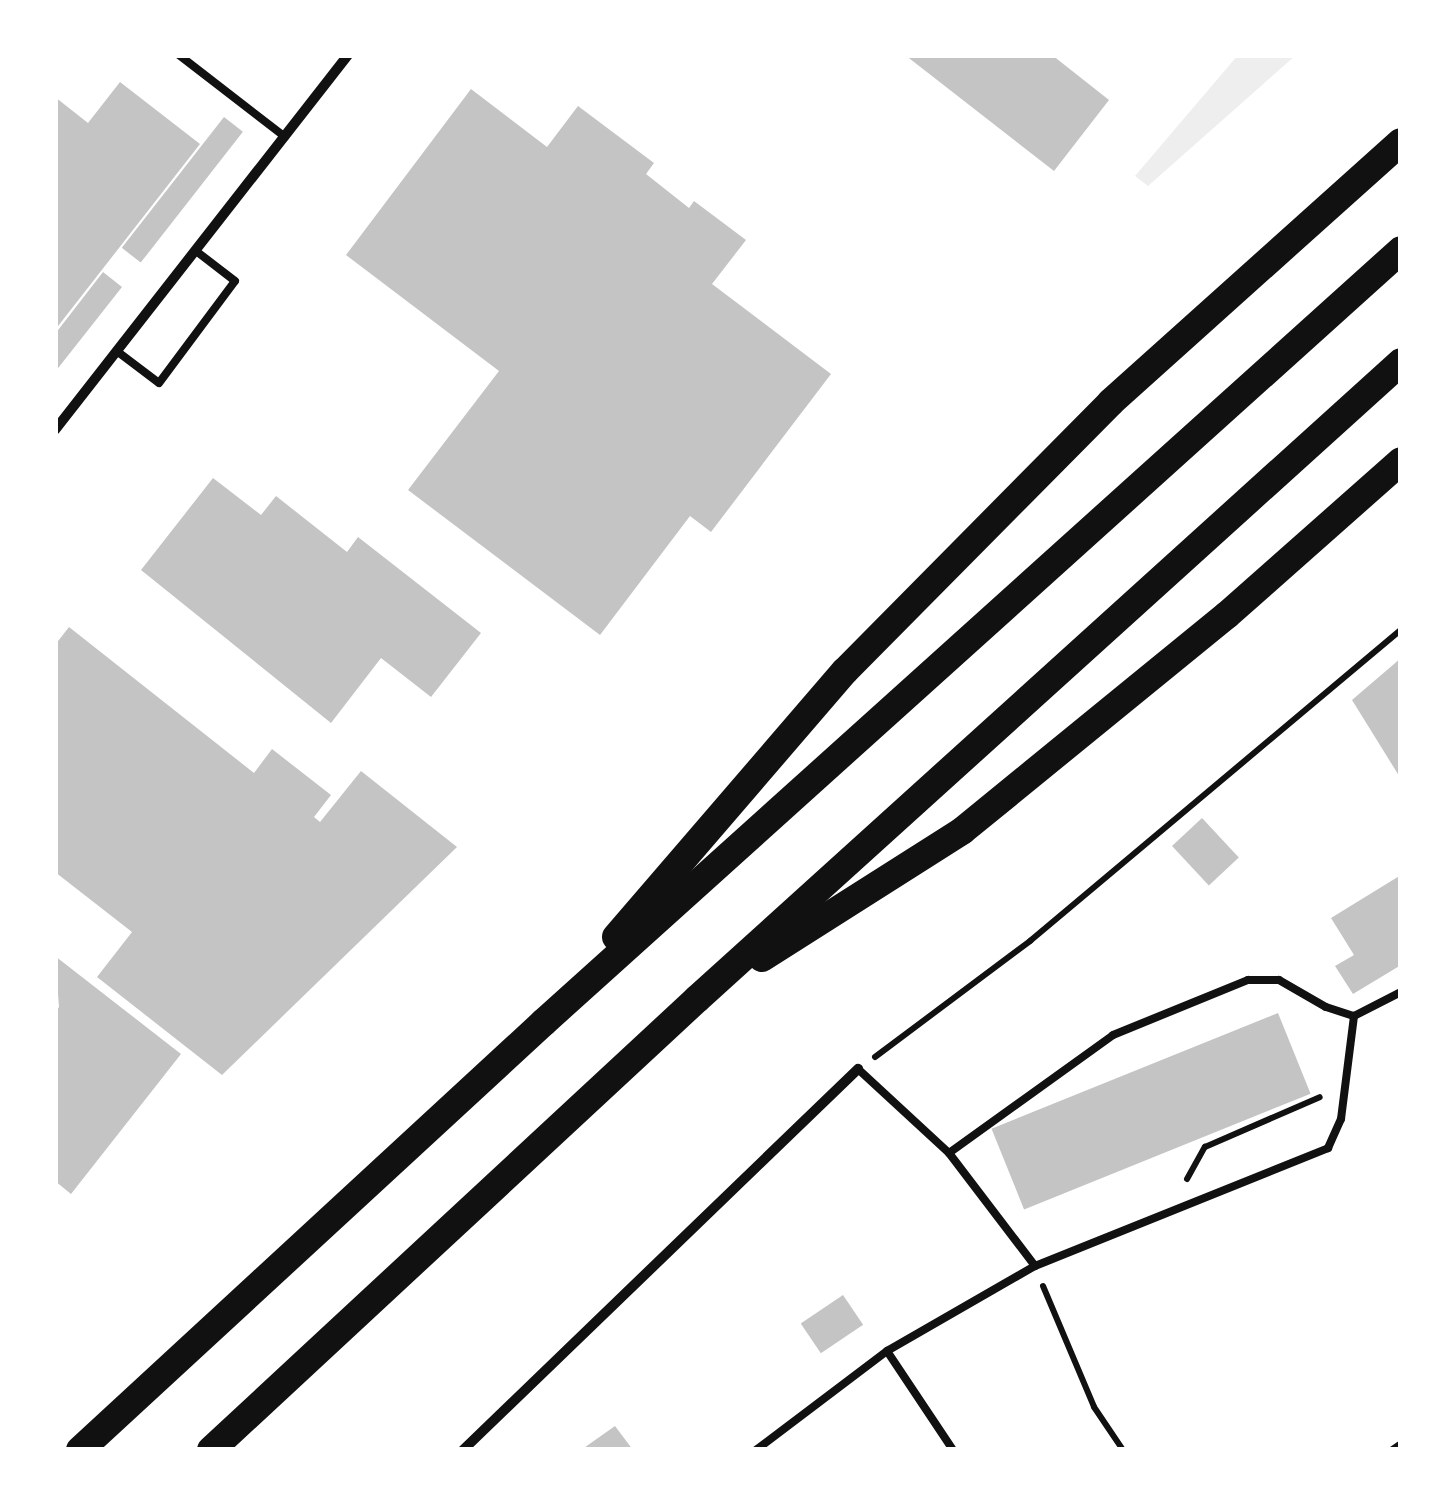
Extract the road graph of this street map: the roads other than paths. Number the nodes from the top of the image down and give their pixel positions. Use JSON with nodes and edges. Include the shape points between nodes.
{"nodes":[{"id":1,"x":179,"y":55,"type":"edge"},
{"id":2,"x":348,"y":55,"type":"edge"},
{"id":3,"x":285,"y":136,"type":"junction"},
{"id":4,"x":1401,"y":142,"type":"edge"},
{"id":5,"x":196,"y":250,"type":"junction"},
{"id":6,"x":1401,"y":250,"type":"edge"},
{"id":7,"x":118,"y":352,"type":"junction"},
{"id":8,"x":1401,"y":362,"type":"edge"},
{"id":9,"x":55,"y":430,"type":"edge"},
{"id":10,"x":1401,"y":461,"type":"edge"},
{"id":11,"x":1401,"y":992,"type":"edge"},
{"id":12,"x":697,"y":999,"type":"junction"},
{"id":13,"x":1354,"y":1016,"type":"junction"},
{"id":14,"x":544,"y":1022,"type":"junction"},
{"id":15,"x":858,"y":1069,"type":"joint"},
{"id":16,"x":949,"y":1152,"type":"junction"},
{"id":17,"x":1035,"y":1266,"type":"junction"},
{"id":18,"x":887,"y":1350,"type":"junction"},
{"id":19,"x":80,"y":1450,"type":"edge"},
{"id":20,"x":211,"y":1450,"type":"edge"},
{"id":21,"x":463,"y":1450,"type":"edge"},
{"id":22,"x":756,"y":1450,"type":"edge"},
{"id":23,"x":953,"y":1450,"type":"edge"}],
"edges":[{"from":1,"to":3,"type":"lane"},
{"from":2,"to":3,"type":"street"},
{"from":3,"to":5,"type":"street"},
{"from":4,"to":14,"type":"highway","via":[[1111,402],[845,670]]},
{"from":5,"to":7,"type":"street"},
{"from":5,"to":7,"type":"lane","via":[[235,281],[159,383]]},
{"from":6,"to":14,"type":"highway"},
{"from":7,"to":9,"type":"street"},
{"from":8,"to":12,"type":"highway"},
{"from":10,"to":12,"type":"highway","via":[[1227,615],[962,831]]},
{"from":11,"to":13,"type":"lane"},
{"from":12,"to":20,"type":"highway"},
{"from":13,"to":16,"type":"lane","via":[[1279,980],[1248,980],[1114,1034]]},
{"from":13,"to":17,"type":"lane","via":[[1341,1119],[1328,1148]]},
{"from":14,"to":19,"type":"highway"},
{"from":15,"to":16,"type":"lane"},
{"from":15,"to":21,"type":"street"},
{"from":16,"to":17,"type":"lane"},
{"from":17,"to":18,"type":"lane"},
{"from":18,"to":22,"type":"lane"},
{"from":18,"to":23,"type":"lane"}]}
